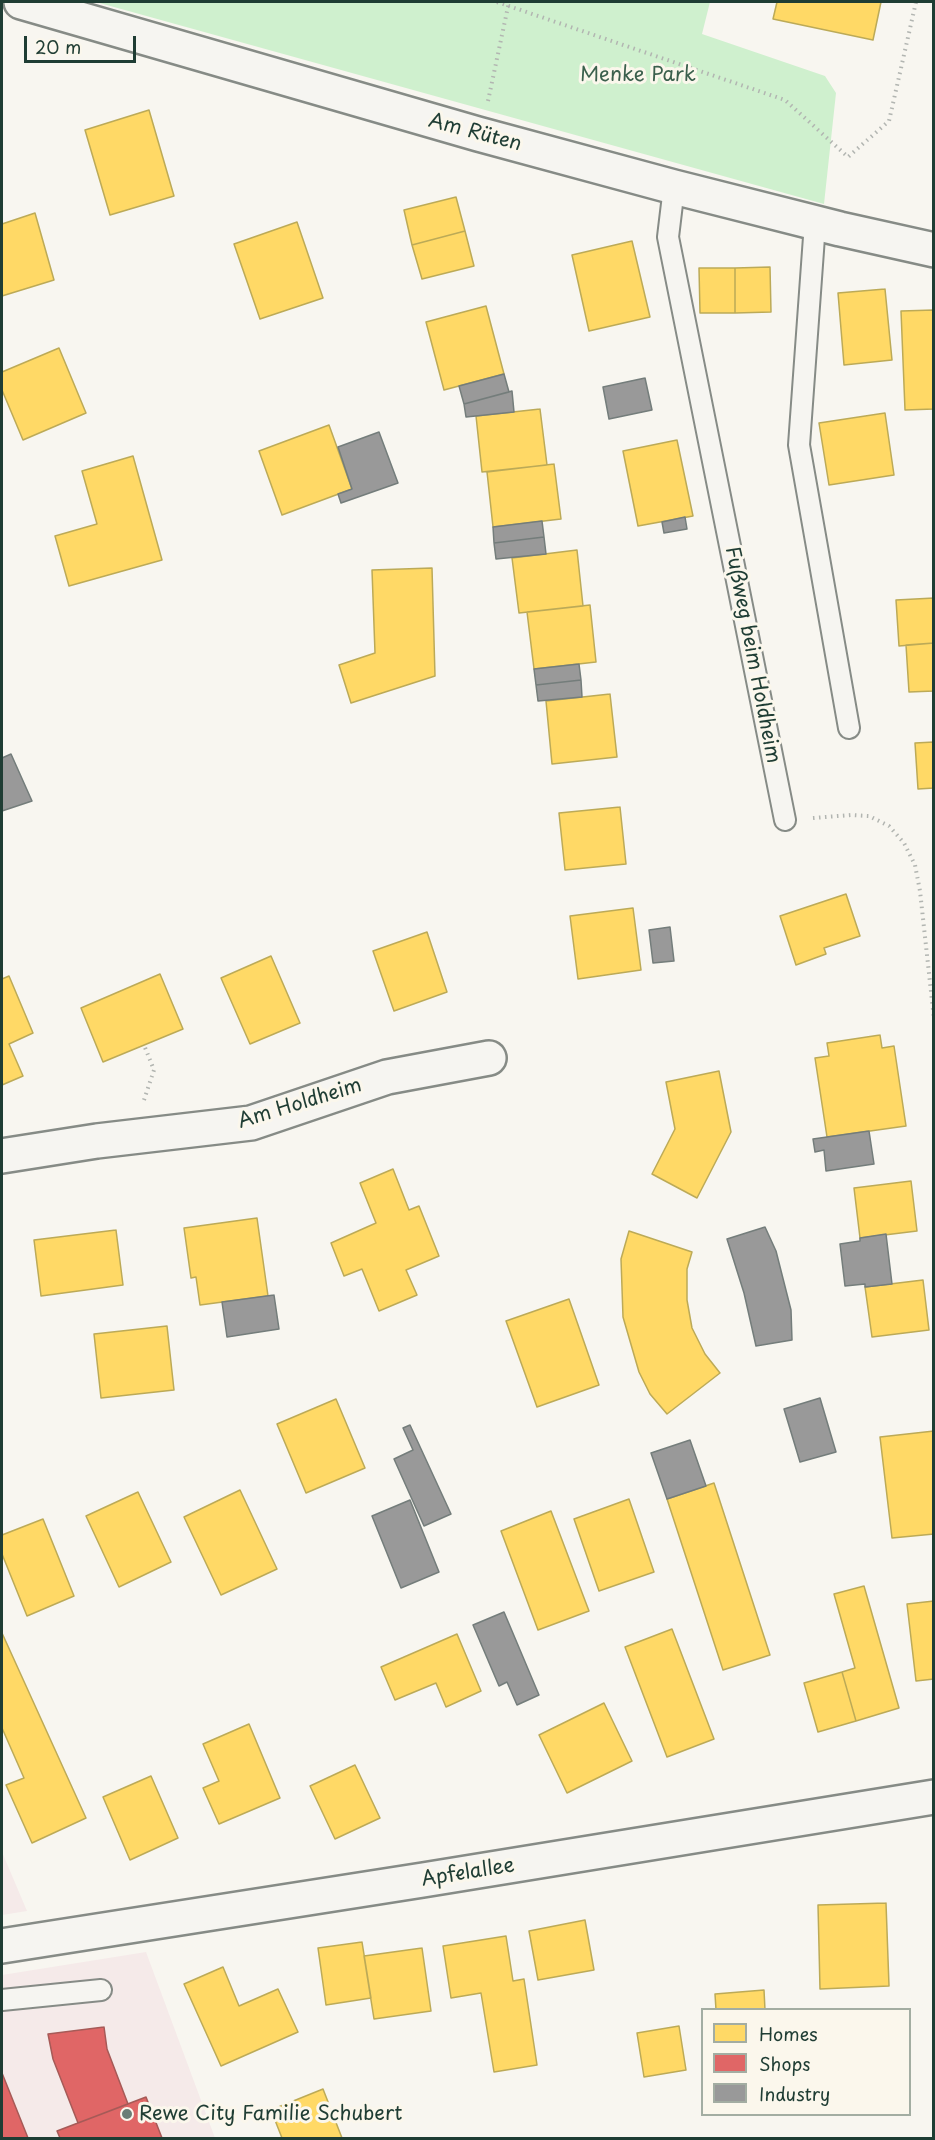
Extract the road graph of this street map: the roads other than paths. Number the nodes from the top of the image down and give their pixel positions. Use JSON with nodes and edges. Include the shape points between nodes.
{"nodes":[{"id":1,"x":21,"y":2,"type":"edge"},
{"id":2,"x":674,"y":187,"type":"junction"},
{"id":3,"x":815,"y":223,"type":"junction"},
{"id":4,"x":933,"y":250,"type":"edge"},
{"id":5,"x":849,"y":728,"type":"dead end"},
{"id":6,"x":785,"y":819,"type":"road end"},
{"id":7,"x":489,"y":1058,"type":"dead end"},
{"id":8,"x":2,"y":1156,"type":"edge"},
{"id":9,"x":933,"y":1797,"type":"edge"},
{"id":10,"x":2,"y":1946,"type":"edge"},
{"id":11,"x":101,"y":1990,"type":"dead end"},
{"id":12,"x":2,"y":2000,"type":"edge"}],
"edges":[{"from":1,"to":2,"type":"street","name":"Am Rüten"},
{"from":2,"to":3,"type":"street","name":"Am Rüten"},
{"from":2,"to":6,"type":"lane","name":"Fußweg beim Holdheim","via":[[668,237]]},
{"from":3,"to":4,"type":"street","name":"Am Rüten"},
{"from":3,"to":5,"type":"lane","via":[[799,445]]},
{"from":7,"to":8,"type":"street","name":"Am Holdheim","via":[[387,1077],[251,1123]]},
{"from":9,"to":10,"type":"street","name":"Apfelallee"},
{"from":11,"to":12,"type":"lane"}]}
